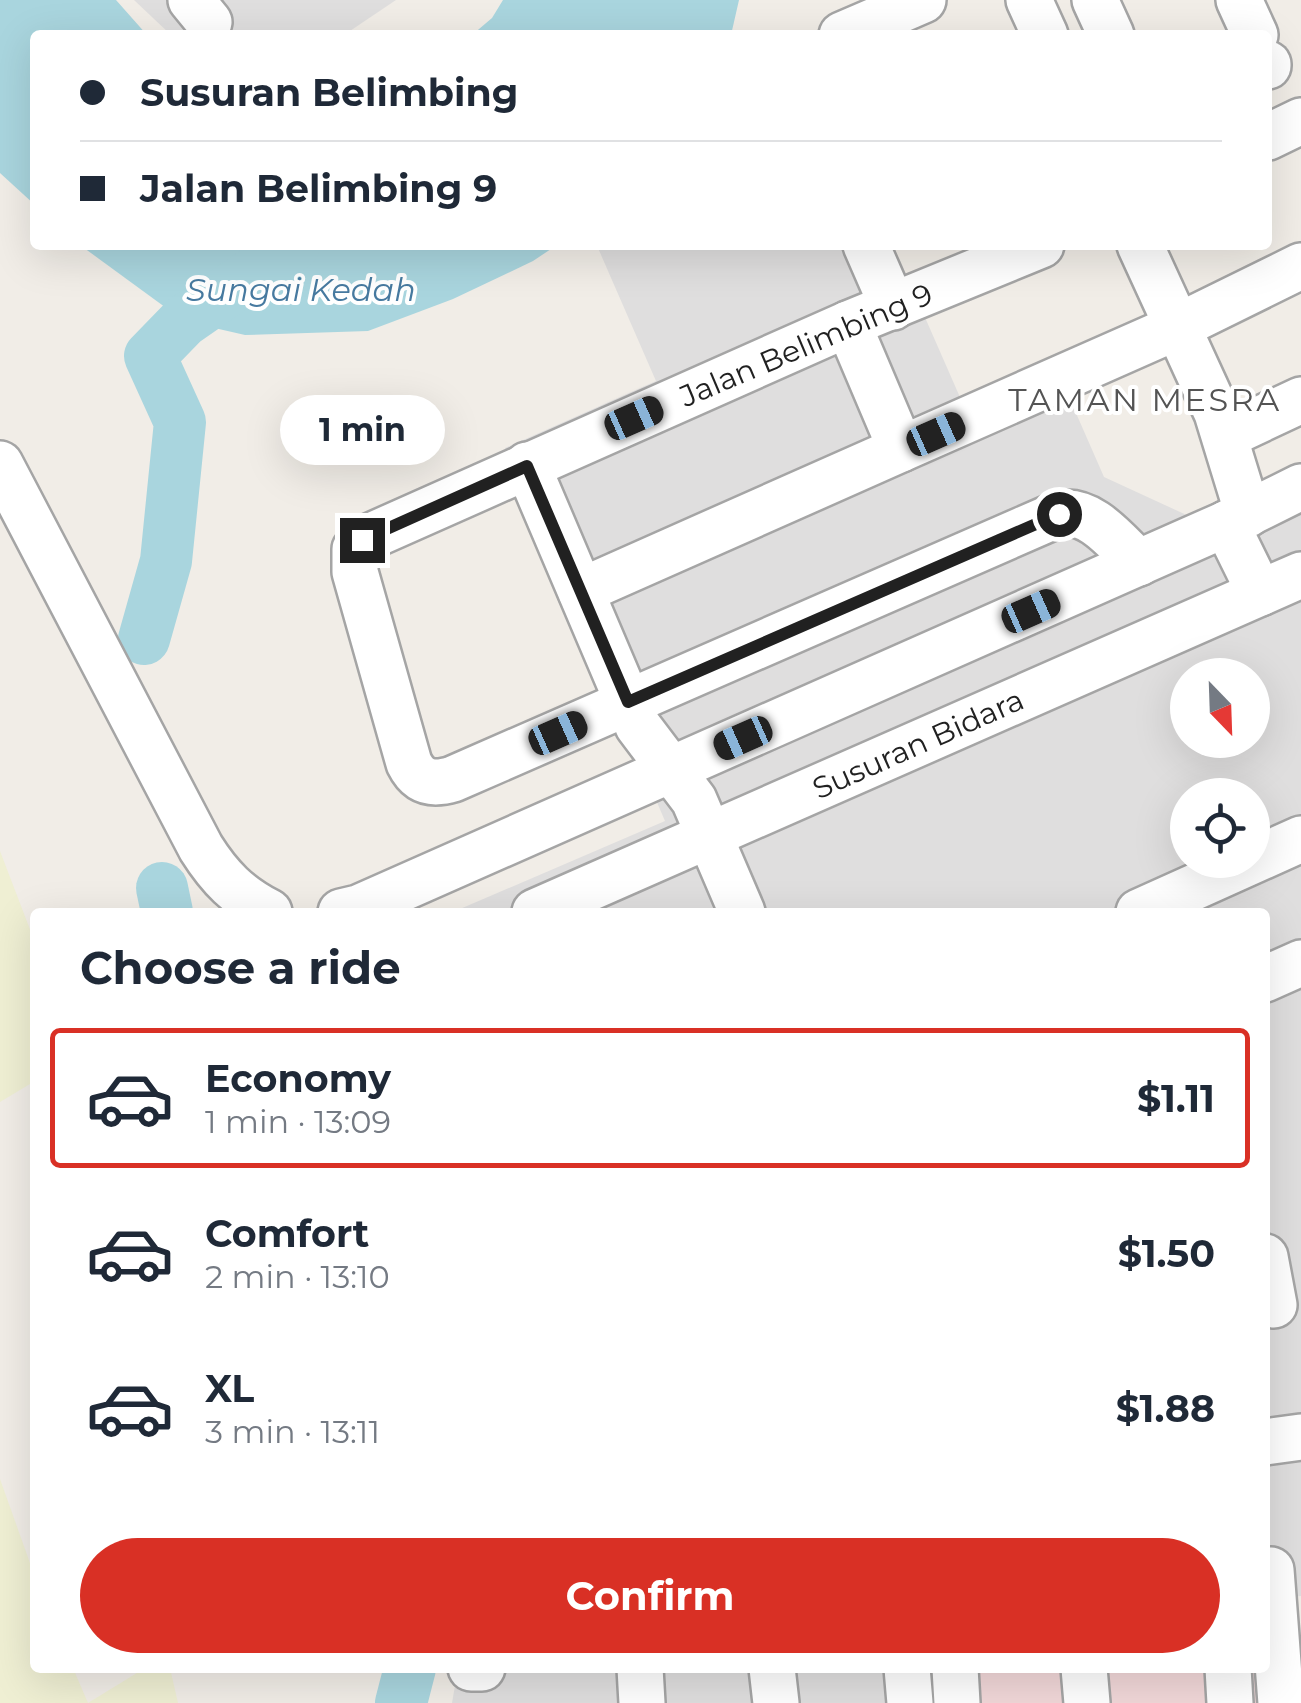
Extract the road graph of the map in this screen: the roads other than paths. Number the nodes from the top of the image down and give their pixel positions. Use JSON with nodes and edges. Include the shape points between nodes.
{"nodes":[{"id":1,"x":924,"y":0,"type":"edge"},
{"id":2,"x":1029,"y":0,"type":"edge"},
{"id":3,"x":1095,"y":0,"type":"edge"},
{"id":4,"x":1239,"y":0,"type":"edge"},
{"id":5,"x":854,"y":30,"type":"edge"},
{"id":6,"x":1043,"y":30,"type":"edge"},
{"id":7,"x":1109,"y":30,"type":"edge"},
{"id":8,"x":1253,"y":30,"type":"edge"},
{"id":9,"x":1301,"y":120,"type":"edge"},
{"id":10,"x":1272,"y":135,"type":"edge"},
{"id":11,"x":868,"y":250,"type":"edge"},
{"id":12,"x":1029,"y":250,"type":"edge"},
{"id":13,"x":1142,"y":250,"type":"edge"},
{"id":14,"x":1301,"y":266,"type":"edge"},
{"id":15,"x":893,"y":307,"type":"junction"},
{"id":16,"x":848,"y":324,"type":"junction"},
{"id":17,"x":1178,"y":327,"type":"junction"},
{"id":18,"x":1301,"y":400,"type":"edge"},
{"id":19,"x":1225,"y":436,"type":"junction"},
{"id":20,"x":901,"y":449,"type":"junction"},
{"id":21,"x":0,"y":464,"type":"edge"},
{"id":22,"x":527,"y":466,"type":"junction"},
{"id":23,"x":1301,"y":487,"type":"edge"},
{"id":24,"x":1237,"y":519,"type":"junction"},
{"id":25,"x":1140,"y":563,"type":"junction"},
{"id":26,"x":1301,"y":575,"type":"edge"},
{"id":27,"x":581,"y":592,"type":"junction"},
{"id":28,"x":1260,"y":593,"type":"junction"},
{"id":29,"x":628,"y":702,"type":"junction"},
{"id":30,"x":671,"y":770,"type":"junction"},
{"id":31,"x":710,"y":836,"type":"junction"},
{"id":32,"x":1301,"y":839,"type":"edge"},
{"id":33,"x":261,"y":908,"type":"edge"},
{"id":34,"x":358,"y":908,"type":"edge"},
{"id":35,"x":544,"y":908,"type":"edge"},
{"id":36,"x":740,"y":908,"type":"edge"},
{"id":37,"x":1149,"y":908,"type":"edge"},
{"id":38,"x":1301,"y":962,"type":"edge"},
{"id":39,"x":1270,"y":977,"type":"edge"},
{"id":40,"x":1270,"y":1273,"type":"edge"},
{"id":41,"x":1280,"y":1304,"type":"edge"},
{"id":42,"x":1301,"y":1437,"type":"edge"},
{"id":43,"x":1270,"y":1441,"type":"edge"},
{"id":44,"x":1279,"y":1570,"type":"edge"},
{"id":45,"x":640,"y":1673,"type":"edge"},
{"id":46,"x":773,"y":1673,"type":"edge"},
{"id":47,"x":907,"y":1673,"type":"edge"},
{"id":48,"x":954,"y":1673,"type":"edge"},
{"id":49,"x":1084,"y":1673,"type":"edge"},
{"id":50,"x":1228,"y":1673,"type":"edge"},
{"id":51,"x":642,"y":1703,"type":"edge"},
{"id":52,"x":776,"y":1703,"type":"edge"},
{"id":53,"x":910,"y":1703,"type":"edge"},
{"id":54,"x":957,"y":1703,"type":"edge"},
{"id":55,"x":1087,"y":1703,"type":"edge"},
{"id":56,"x":1230,"y":1703,"type":"edge"},
{"id":57,"x":1281,"y":1703,"type":"edge"}],
"edges":[{"from":1,"to":5,"type":"street"},
{"from":2,"to":6,"type":"street"},
{"from":3,"to":7,"type":"street"},
{"from":4,"to":8,"type":"street"},
{"from":9,"to":10,"type":"street"},
{"from":11,"to":15,"type":"street"},
{"from":12,"to":15,"type":"street","name":"Jalan Belimbing 9"},
{"from":13,"to":17,"type":"street"},
{"from":14,"to":17,"type":"street"},
{"from":15,"to":16,"type":"street","name":"Jalan Belimbing 9"},
{"from":16,"to":20,"type":"street"},
{"from":16,"to":22,"type":"street","name":"Jalan Belimbing 9"},
{"from":17,"to":19,"type":"street"},
{"from":17,"to":20,"type":"street"},
{"from":18,"to":19,"type":"street"},
{"from":19,"to":24,"type":"street"},
{"from":20,"to":27,"type":"street"},
{"from":21,"to":33,"type":"street","via":[[201,848],[219,876]]},
{"from":22,"to":27,"type":"street"},
{"from":22,"to":29,"type":"street","name":"Jalan Belimbing 9","via":[[372,534],[355,549],[355,572],[409,763],[415,776],[440,783]]},
{"from":23,"to":24,"type":"street"},
{"from":24,"to":25,"type":"street"},
{"from":24,"to":28,"type":"street"},
{"from":25,"to":29,"type":"street","via":[[1090,519],[1059,514]]},
{"from":25,"to":30,"type":"street"},
{"from":26,"to":28,"type":"street","name":"Susuran Bidara"},
{"from":27,"to":29,"type":"street"},
{"from":28,"to":31,"type":"street","name":"Susuran Bidara"},
{"from":29,"to":30,"type":"street"},
{"from":30,"to":31,"type":"street"},
{"from":30,"to":34,"type":"street"},
{"from":31,"to":35,"type":"street","name":"Susuran Bidara"},
{"from":31,"to":36,"type":"street"},
{"from":32,"to":37,"type":"street"},
{"from":38,"to":39,"type":"street"},
{"from":40,"to":41,"type":"street"},
{"from":42,"to":43,"type":"street"},
{"from":44,"to":57,"type":"street"},
{"from":45,"to":51,"type":"street"},
{"from":46,"to":52,"type":"street"},
{"from":47,"to":53,"type":"street"},
{"from":48,"to":54,"type":"street"},
{"from":49,"to":55,"type":"street"},
{"from":50,"to":56,"type":"street"}]}
